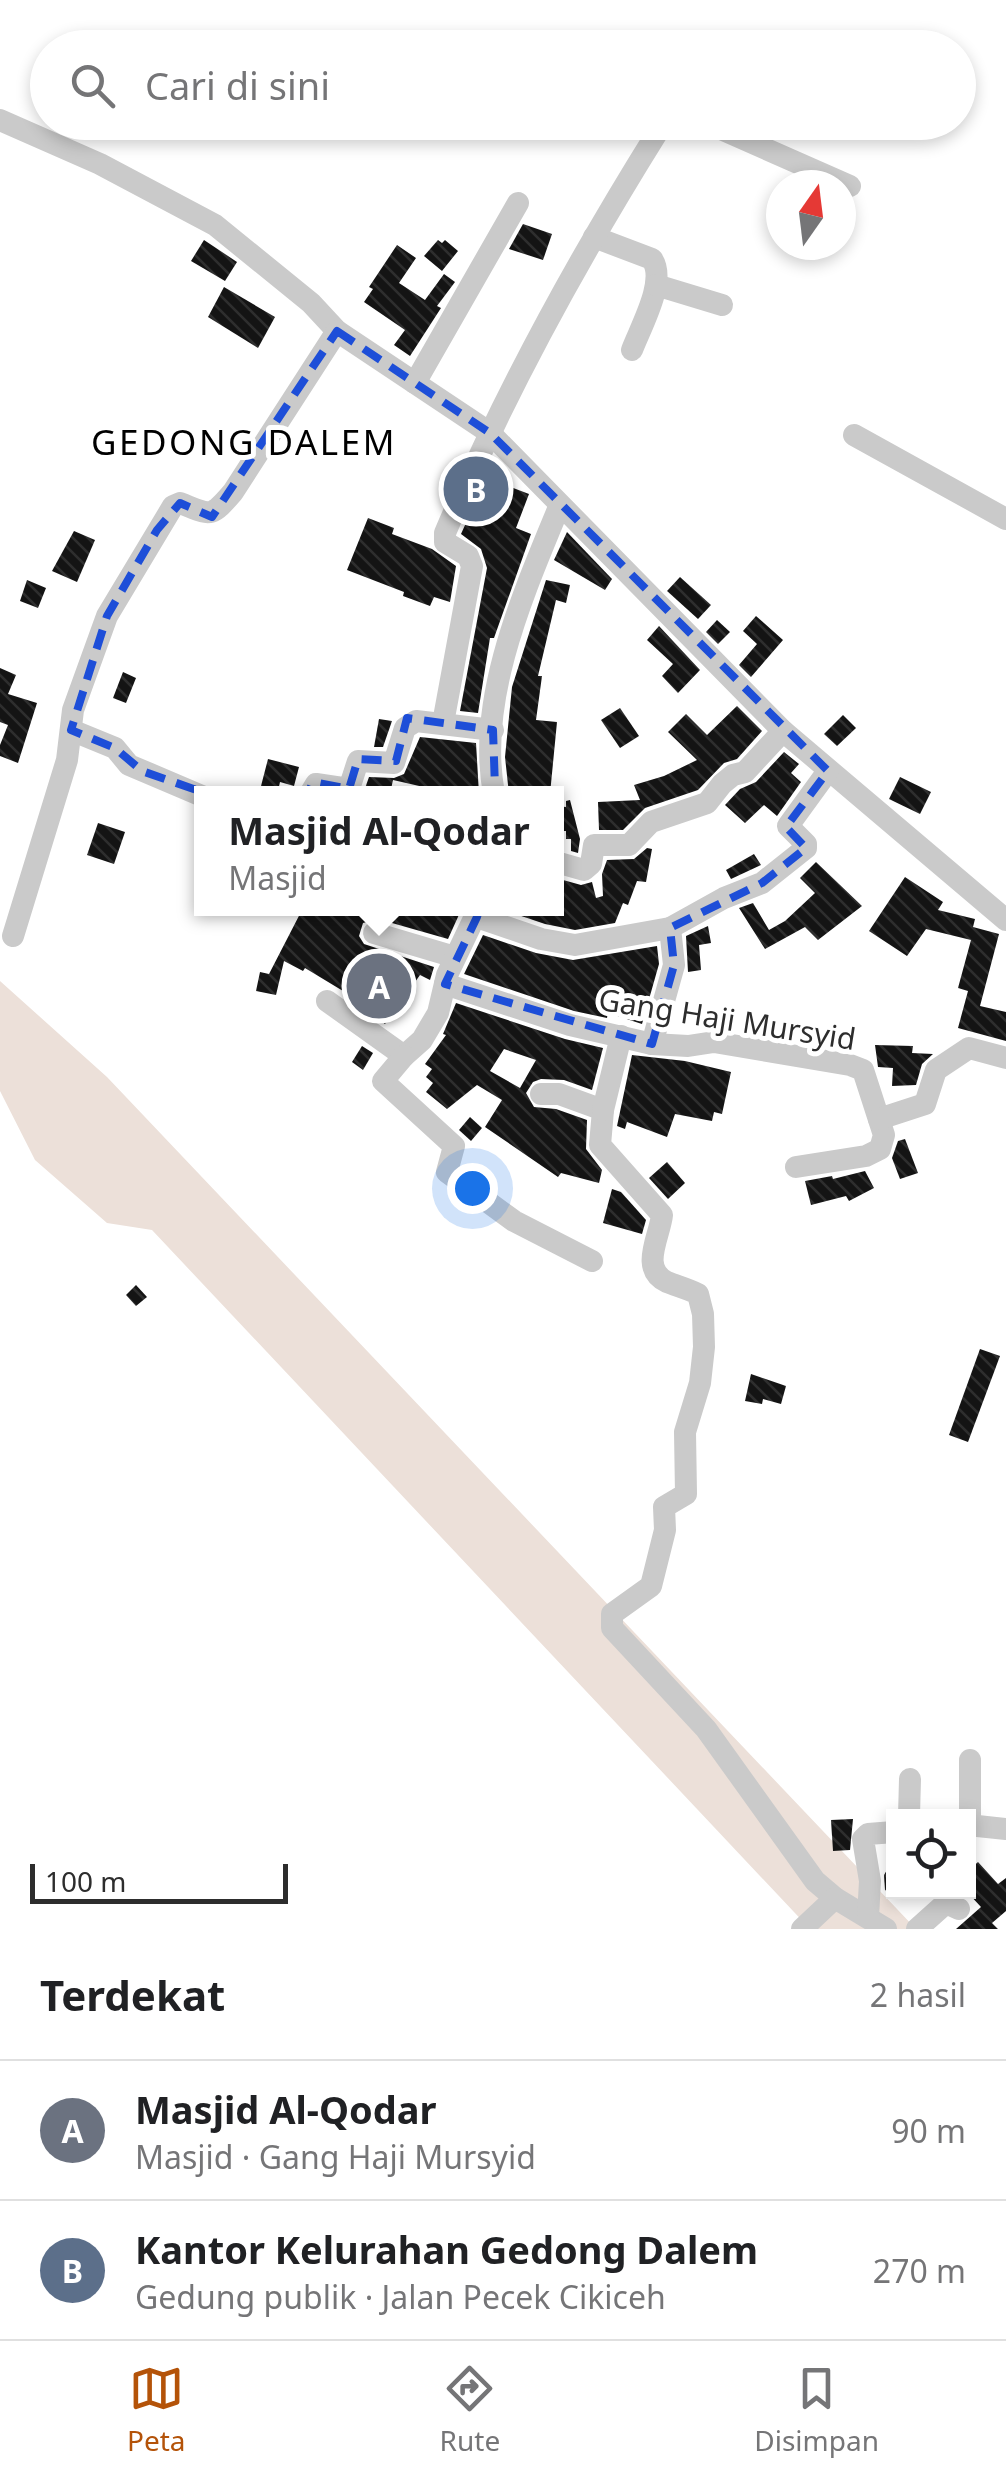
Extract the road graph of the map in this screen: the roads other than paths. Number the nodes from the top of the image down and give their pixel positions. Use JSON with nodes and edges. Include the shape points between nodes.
{"nodes":[{"id":1,"x":0,"y":120,"type":"edge"},
{"id":2,"x":30,"y":133,"type":"edge"},
{"id":3,"x":45,"y":140,"type":"edge"},
{"id":4,"x":653,"y":140,"type":"edge"},
{"id":5,"x":746,"y":140,"type":"edge"},
{"id":6,"x":814,"y":170,"type":"edge"},
{"id":7,"x":518,"y":203,"type":"dead end"},
{"id":8,"x":594,"y":237,"type":"junction"},
{"id":9,"x":656,"y":285,"type":"junction"},
{"id":10,"x":722,"y":305,"type":"dead end"},
{"id":11,"x":337,"y":331,"type":"junction"},
{"id":12,"x":632,"y":350,"type":"dead end"},
{"id":13,"x":415,"y":383,"type":"junction"},
{"id":14,"x":490,"y":433,"type":"junction"},
{"id":15,"x":854,"y":435,"type":"dead end"},
{"id":16,"x":560,"y":507,"type":"junction"},
{"id":17,"x":1006,"y":518,"type":"edge"},
{"id":18,"x":443,"y":724,"type":"junction"},
{"id":19,"x":70,"y":730,"type":"junction"},
{"id":20,"x":493,"y":730,"type":"junction"},
{"id":21,"x":784,"y":730,"type":"junction"},
{"id":22,"x":828,"y":771,"type":"junction"},
{"id":23,"x":350,"y":786,"type":"edge"},
{"id":24,"x":494,"y":786,"type":"edge"},
{"id":25,"x":194,"y":793,"type":"edge"},
{"id":26,"x":564,"y":864,"type":"edge"},
{"id":27,"x":476,"y":916,"type":"edge"},
{"id":28,"x":485,"y":916,"type":"edge"},
{"id":29,"x":1006,"y":920,"type":"edge"},
{"id":30,"x":670,"y":928,"type":"junction"},
{"id":31,"x":374,"y":932,"type":"dead end"},
{"id":32,"x":13,"y":936,"type":"dead end"},
{"id":33,"x":455,"y":957,"type":"junction"},
{"id":34,"x":445,"y":984,"type":"junction"},
{"id":35,"x":327,"y":1002,"type":"dead end"},
{"id":36,"x":621,"y":1036,"type":"junction"},
{"id":37,"x":652,"y":1044,"type":"junction"},
{"id":38,"x":404,"y":1056,"type":"junction"},
{"id":39,"x":1006,"y":1058,"type":"edge"},
{"id":40,"x":541,"y":1094,"type":"dead end"},
{"id":41,"x":604,"y":1110,"type":"junction"},
{"id":42,"x":879,"y":1119,"type":"junction"},
{"id":43,"x":796,"y":1167,"type":"dead end"},
{"id":44,"x":592,"y":1261,"type":"dead end"},
{"id":45,"x":970,"y":1760,"type":"dead end"},
{"id":46,"x":910,"y":1779,"type":"dead end"},
{"id":47,"x":909,"y":1809,"type":"edge"},
{"id":48,"x":969,"y":1809,"type":"edge"},
{"id":49,"x":976,"y":1826,"type":"edge"},
{"id":50,"x":1006,"y":1829,"type":"edge"},
{"id":51,"x":886,"y":1833,"type":"edge"},
{"id":52,"x":835,"y":1898,"type":"junction"},
{"id":53,"x":959,"y":1909,"type":"dead end"},
{"id":54,"x":877,"y":1923,"type":"edge"},
{"id":55,"x":802,"y":1929,"type":"edge"},
{"id":56,"x":917,"y":1929,"type":"edge"}],
"edges":[{"from":1,"to":2,"type":"street"},
{"from":3,"to":11,"type":"street","via":[[215,225]]},
{"from":4,"to":8,"type":"street"},
{"from":5,"to":6,"type":"street"},
{"from":7,"to":13,"type":"street"},
{"from":8,"to":9,"type":"street","via":[[652,259]]},
{"from":8,"to":14,"type":"street"},
{"from":9,"to":10,"type":"street"},
{"from":9,"to":12,"type":"street"},
{"from":11,"to":13,"type":"street"},
{"from":11,"to":19,"type":"street","via":[[219,508],[209,514],[180,503],[157,530],[107,616]]},
{"from":13,"to":14,"type":"street"},
{"from":14,"to":16,"type":"street"},
{"from":14,"to":18,"type":"street","via":[[444,536],[472,566]]},
{"from":15,"to":17,"type":"street"},
{"from":16,"to":20,"type":"street","via":[[514,620]]},
{"from":16,"to":21,"type":"street"},
{"from":18,"to":20,"type":"street"},
{"from":18,"to":23,"type":"street","via":[[411,723],[395,762],[358,761]]},
{"from":19,"to":25,"type":"street"},
{"from":19,"to":32,"type":"street","via":[[67,760]]},
{"from":20,"to":24,"type":"street"},
{"from":21,"to":22,"type":"street"},
{"from":21,"to":26,"type":"street","via":[[700,807],[651,822],[629,845],[594,845],[584,870]]},
{"from":22,"to":29,"type":"street"},
{"from":22,"to":30,"type":"street","via":[[788,826],[804,850],[762,883]]},
{"from":27,"to":33,"type":"street"},
{"from":28,"to":30,"type":"street","via":[[575,945]]},
{"from":30,"to":37,"type":"street","via":[[674,965]]},
{"from":31,"to":33,"type":"street"},
{"from":33,"to":34,"type":"street"},
{"from":34,"to":36,"type":"street","name":"Gang Haji Mursyid"},
{"from":34,"to":38,"type":"street","via":[[438,1013]]},
{"from":35,"to":38,"type":"street"},
{"from":36,"to":37,"type":"street","name":"Gang Haji Mursyid"},
{"from":36,"to":41,"type":"street"},
{"from":37,"to":42,"type":"street","name":"Gang Haji Mursyid","via":[[714,1042],[857,1067]]},
{"from":38,"to":44,"type":"street","via":[[383,1081],[454,1146],[447,1172],[514,1221]]},
{"from":39,"to":42,"type":"street","via":[[962,1049],[936,1070],[926,1104]]},
{"from":40,"to":41,"type":"street"},
{"from":41,"to":52,"type":"street","via":[[600,1145],[662,1215],[652,1257],[656,1272],[698,1294],[704,1334],[700,1383],[684,1439],[686,1494],[664,1507],[651,1586],[612,1614],[610,1624],[706,1729],[803,1867]]},
{"from":42,"to":43,"type":"street","via":[[880,1149]]},
{"from":45,"to":48,"type":"street"},
{"from":46,"to":47,"type":"street"},
{"from":49,"to":50,"type":"street"},
{"from":51,"to":54,"type":"street","via":[[863,1839]]},
{"from":52,"to":54,"type":"street"},
{"from":52,"to":55,"type":"street"},
{"from":53,"to":56,"type":"street","via":[[946,1904]]}]}
